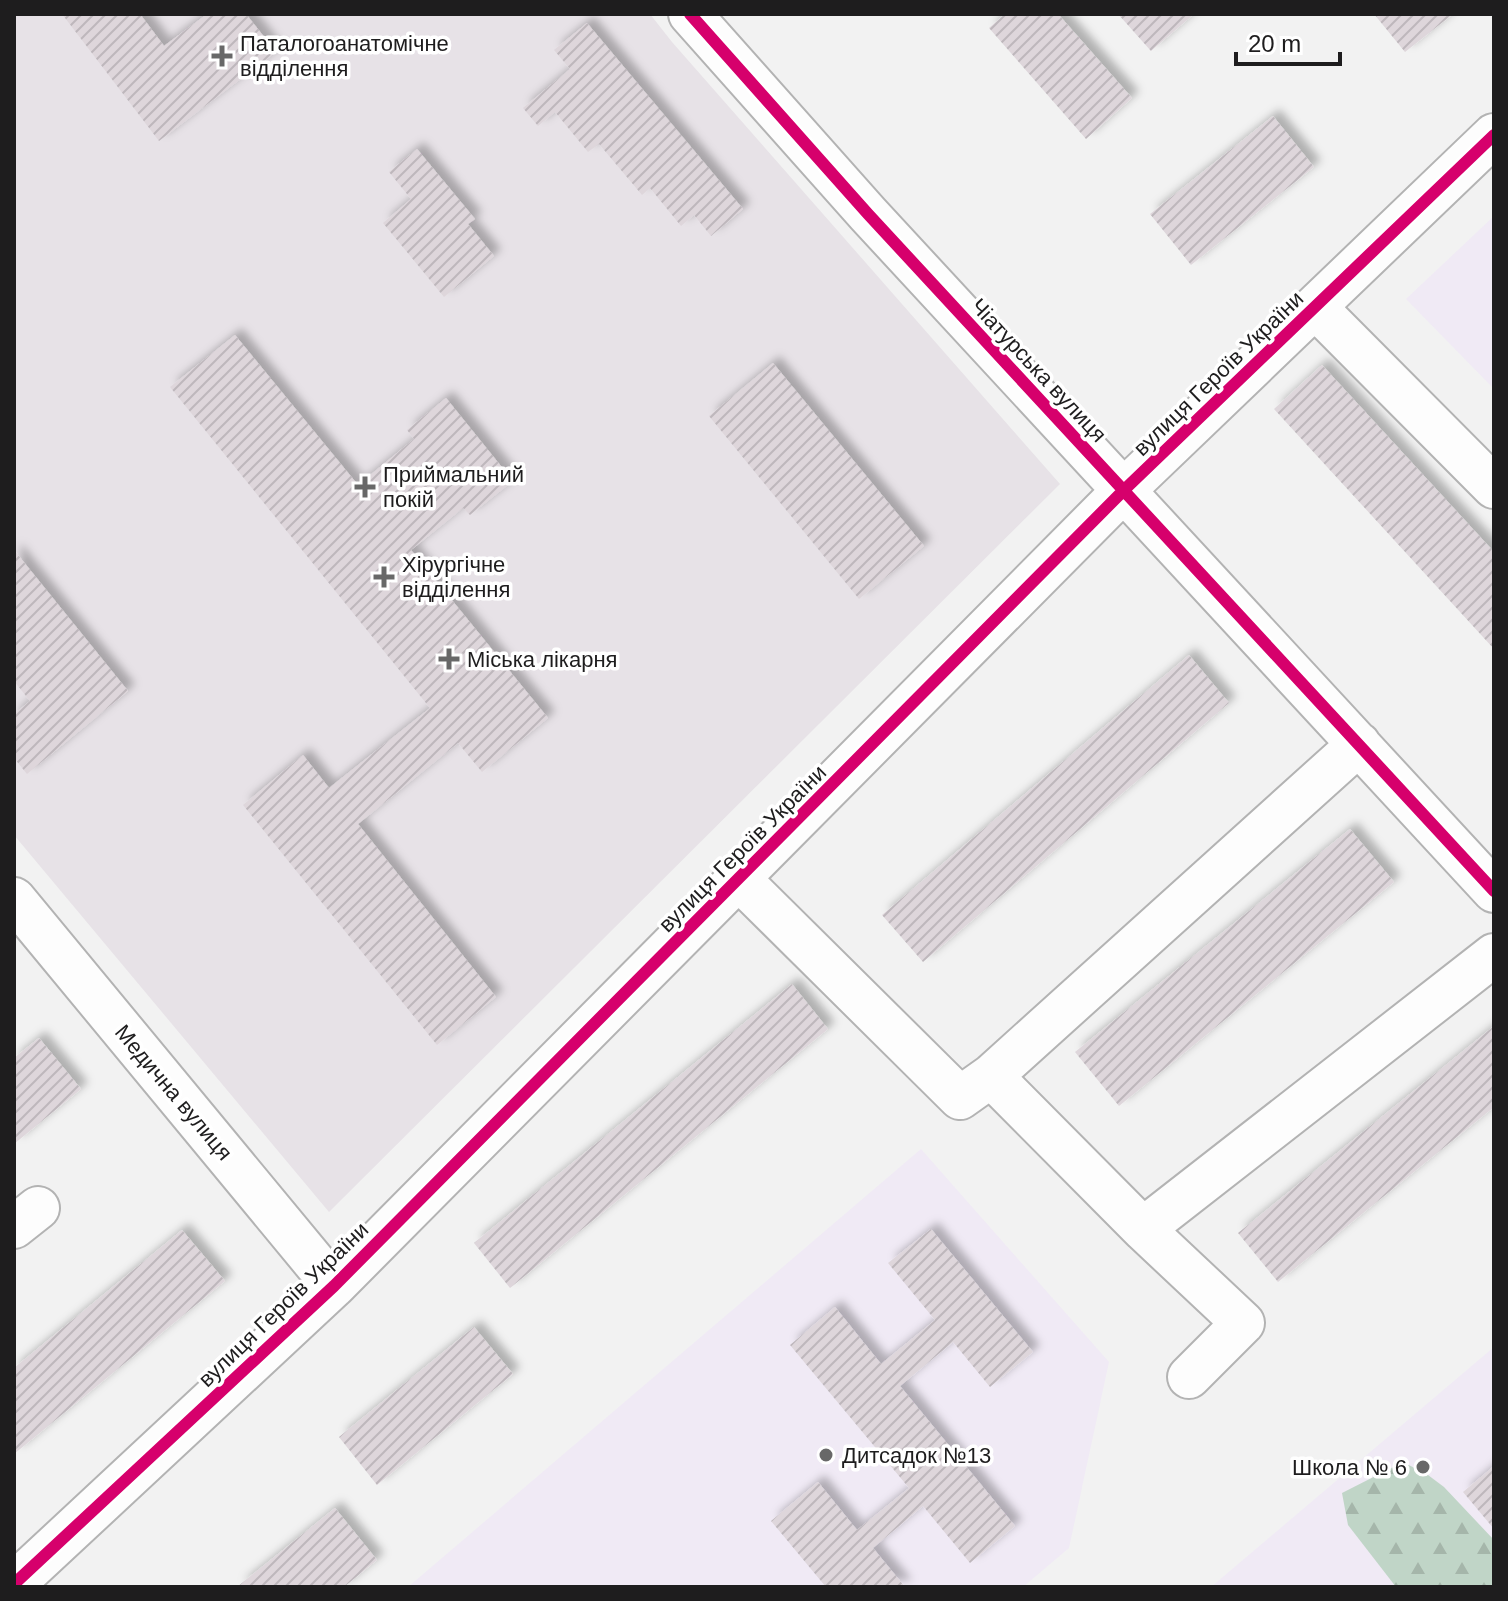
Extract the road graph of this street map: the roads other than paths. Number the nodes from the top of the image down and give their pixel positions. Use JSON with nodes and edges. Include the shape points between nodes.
{"nodes":[{"id":1,"x":690,"y":14,"type":"edge"},
{"id":2,"x":1494,"y":135,"type":"edge"},
{"id":3,"x":1316,"y":308,"type":"junction"},
{"id":4,"x":1494,"y":487,"type":"edge"},
{"id":5,"x":1123,"y":491,"type":"junction"},
{"id":6,"x":1359,"y":744,"type":"junction"},
{"id":7,"x":739,"y":879,"type":"junction"},
{"id":8,"x":1494,"y":891,"type":"edge"},
{"id":9,"x":14,"y":899,"type":"edge"},
{"id":10,"x":1494,"y":955,"type":"edge"},
{"id":11,"x":991,"y":1076,"type":"junction"},
{"id":12,"x":1143,"y":1229,"type":"junction"},
{"id":13,"x":334,"y":1286,"type":"junction"},
{"id":14,"x":1189,"y":1377,"type":"dead end"},
{"id":15,"x":17,"y":1574,"type":"edge"}],
"edges":[{"from":1,"to":5,"type":"street","name":"Чіатурська вулиця"},
{"from":2,"to":3,"type":"street","name":"вулиця Героїв України"},
{"from":3,"to":4,"type":"street"},
{"from":3,"to":5,"type":"street","name":"вулиця Героїв України"},
{"from":5,"to":6,"type":"street","name":"Чіатурська вулиця"},
{"from":5,"to":7,"type":"street","name":"вулиця Героїв України"},
{"from":6,"to":8,"type":"street","name":"Чіатурська вулиця"},
{"from":6,"to":11,"type":"street"},
{"from":7,"to":11,"type":"street","via":[[960,1098]]},
{"from":7,"to":13,"type":"street","name":"вулиця Героїв України"},
{"from":9,"to":13,"type":"street","name":"Медична вулиця"},
{"from":10,"to":12,"type":"street"},
{"from":11,"to":12,"type":"street"},
{"from":12,"to":14,"type":"street","via":[[1243,1323]]},
{"from":13,"to":15,"type":"street","name":"вулиця Героїв України"}]}
